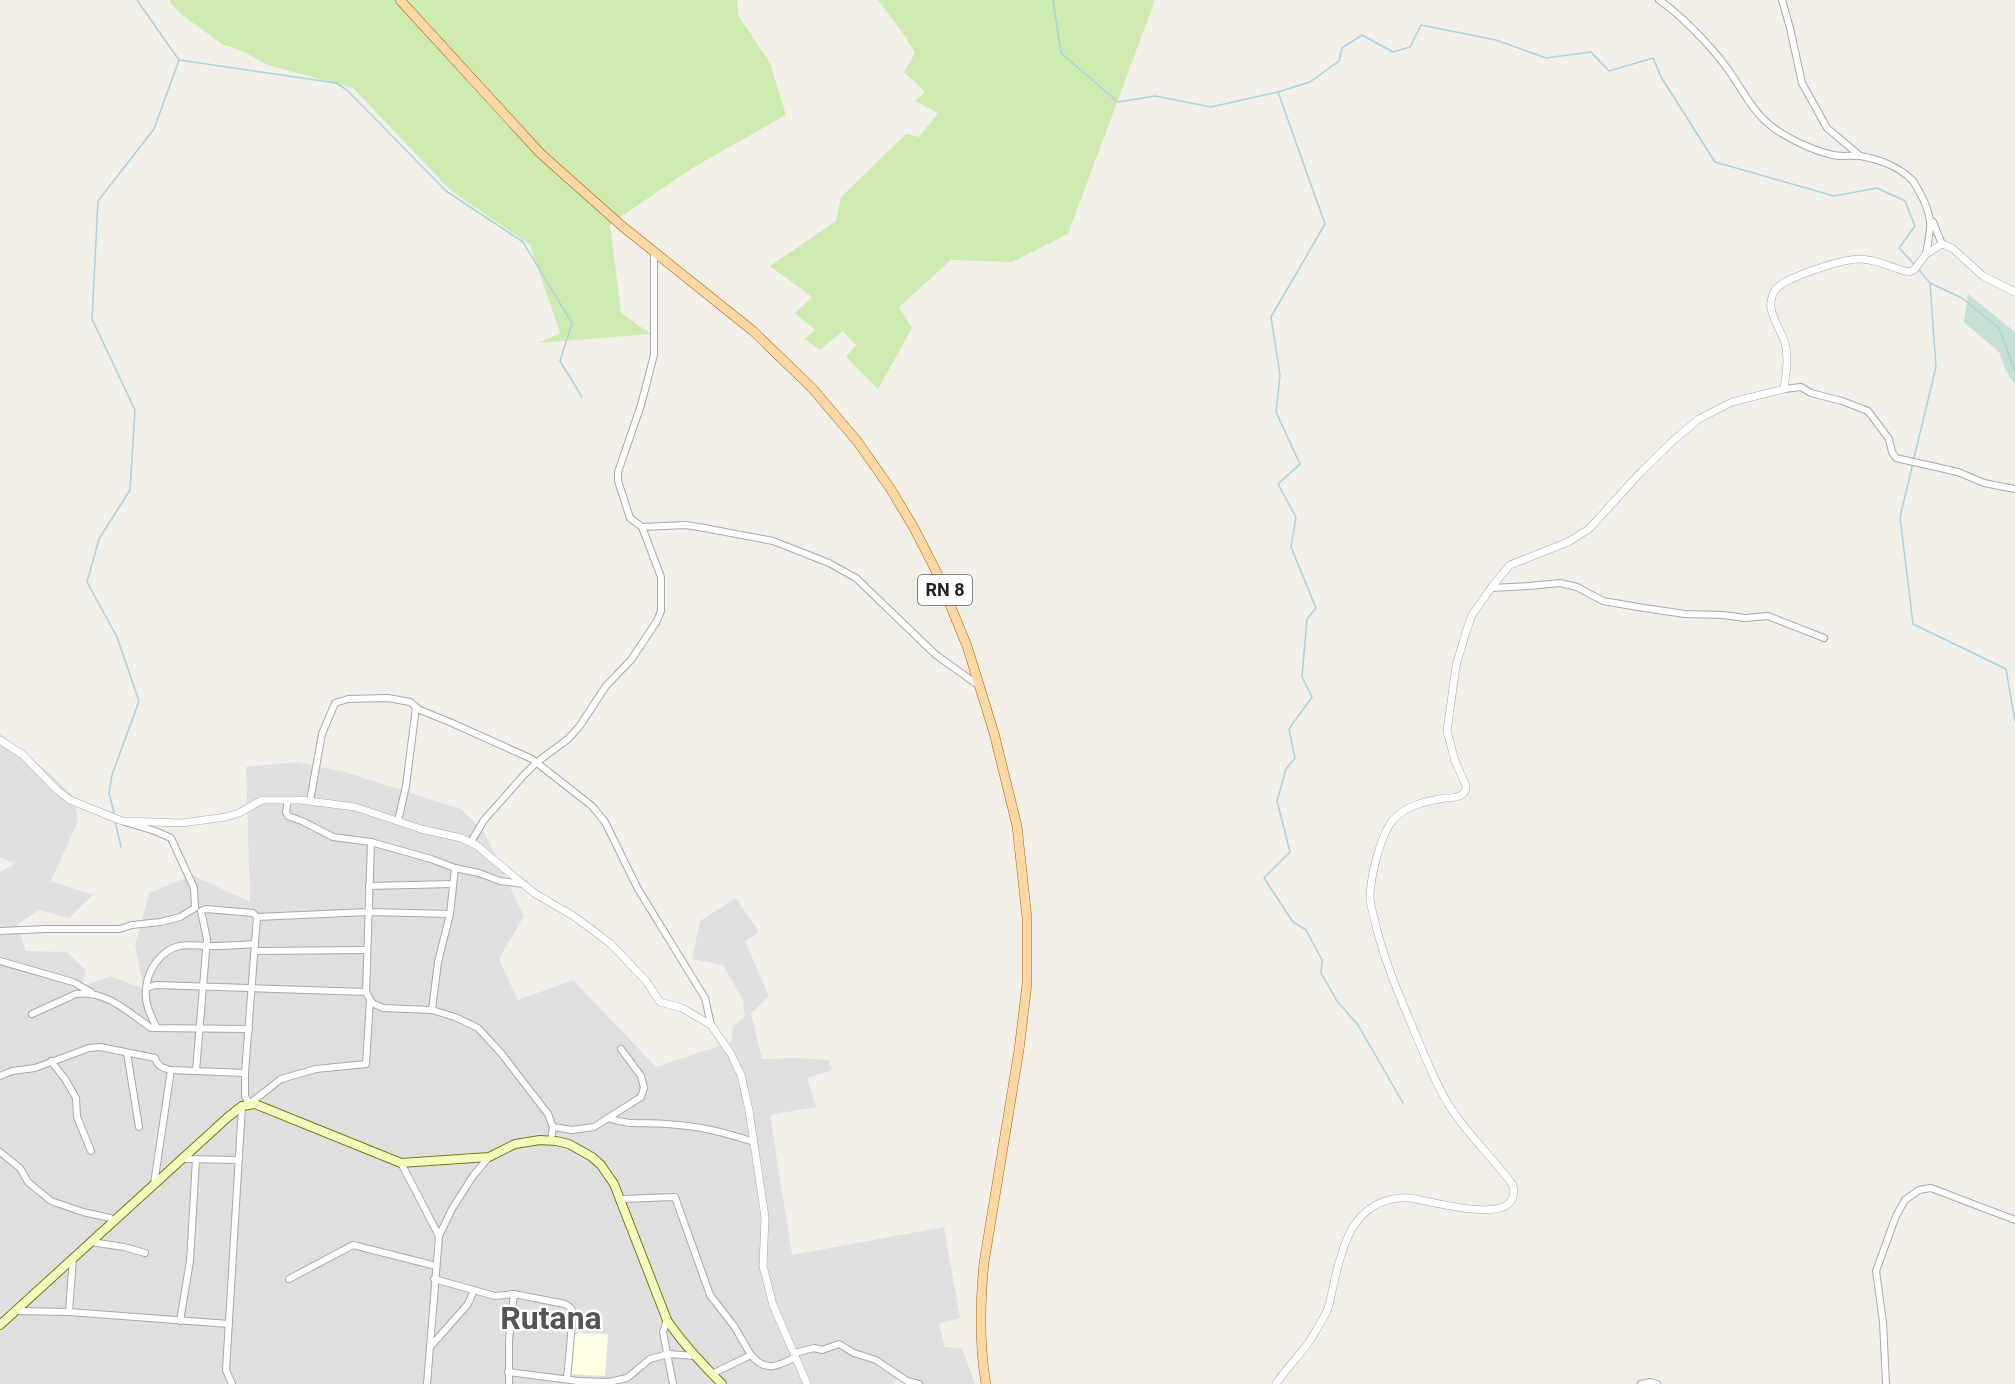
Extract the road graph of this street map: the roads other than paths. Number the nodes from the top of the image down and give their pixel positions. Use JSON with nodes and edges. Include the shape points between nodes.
{"nodes":[{"id":1,"x":400,"y":0,"type":"edge"},
{"id":2,"x":1659,"y":0,"type":"edge"},
{"id":3,"x":1782,"y":0,"type":"edge"},
{"id":4,"x":1859,"y":156,"type":"junction"},
{"id":5,"x":1931,"y":217,"type":"junction"},
{"id":6,"x":1942,"y":244,"type":"junction"},
{"id":7,"x":654,"y":252,"type":"junction"},
{"id":8,"x":1926,"y":254,"type":"junction"},
{"id":9,"x":2015,"y":291,"type":"edge"},
{"id":10,"x":1784,"y":389,"type":"junction"},
{"id":11,"x":2015,"y":489,"type":"edge"},
{"id":12,"x":642,"y":527,"type":"junction"},
{"id":13,"x":1491,"y":588,"type":"junction"},
{"id":14,"x":1824,"y":638,"type":"dead end"},
{"id":15,"x":979,"y":685,"type":"junction"},
{"id":16,"x":416,"y":707,"type":"junction"},
{"id":17,"x":0,"y":740,"type":"edge"},
{"id":18,"x":537,"y":762,"type":"junction"},
{"id":19,"x":288,"y":800,"type":"junction"},
{"id":20,"x":310,"y":801,"type":"junction"},
{"id":21,"x":122,"y":821,"type":"junction"},
{"id":22,"x":398,"y":821,"type":"junction"},
{"id":23,"x":371,"y":842,"type":"junction"},
{"id":24,"x":471,"y":842,"type":"junction"},
{"id":25,"x":455,"y":868,"type":"junction"},
{"id":26,"x":452,"y":884,"type":"junction"},
{"id":27,"x":525,"y":884,"type":"junction"},
{"id":28,"x":369,"y":886,"type":"junction"},
{"id":29,"x":368,"y":912,"type":"junction"},
{"id":30,"x":450,"y":914,"type":"junction"},
{"id":31,"x":257,"y":916,"type":"junction"},
{"id":32,"x":0,"y":932,"type":"edge"},
{"id":33,"x":206,"y":946,"type":"junction"},
{"id":34,"x":255,"y":947,"type":"junction"},
{"id":35,"x":366,"y":950,"type":"junction"},
{"id":36,"x":0,"y":961,"type":"edge"},
{"id":37,"x":202,"y":986,"type":"junction"},
{"id":38,"x":252,"y":987,"type":"junction"},
{"id":39,"x":146,"y":988,"type":"junction"},
{"id":40,"x":366,"y":992,"type":"junction"},
{"id":41,"x":94,"y":994,"type":"junction"},
{"id":42,"x":370,"y":999,"type":"junction"},
{"id":43,"x":432,"y":1010,"type":"junction"},
{"id":44,"x":33,"y":1014,"type":"dead end"},
{"id":45,"x":711,"y":1025,"type":"junction"},
{"id":46,"x":157,"y":1028,"type":"junction"},
{"id":47,"x":199,"y":1029,"type":"junction"},
{"id":48,"x":249,"y":1029,"type":"junction"},
{"id":49,"x":621,"y":1049,"type":"dead end"},
{"id":50,"x":127,"y":1053,"type":"junction"},
{"id":51,"x":51,"y":1061,"type":"junction"},
{"id":52,"x":171,"y":1070,"type":"junction"},
{"id":53,"x":196,"y":1071,"type":"junction"},
{"id":54,"x":245,"y":1073,"type":"junction"},
{"id":55,"x":0,"y":1076,"type":"edge"},
{"id":56,"x":246,"y":1105,"type":"junction"},
{"id":57,"x":608,"y":1118,"type":"junction"},
{"id":58,"x":139,"y":1127,"type":"dead end"},
{"id":59,"x":553,"y":1127,"type":"junction"},
{"id":60,"x":552,"y":1140,"type":"junction"},
{"id":61,"x":754,"y":1142,"type":"junction"},
{"id":62,"x":91,"y":1151,"type":"dead end"},
{"id":63,"x":0,"y":1152,"type":"edge"},
{"id":64,"x":489,"y":1157,"type":"junction"},
{"id":65,"x":181,"y":1160,"type":"junction"},
{"id":66,"x":196,"y":1160,"type":"junction"},
{"id":67,"x":239,"y":1160,"type":"junction"},
{"id":68,"x":401,"y":1163,"type":"junction"},
{"id":69,"x":154,"y":1184,"type":"junction"},
{"id":70,"x":621,"y":1199,"type":"junction"},
{"id":71,"x":2015,"y":1220,"type":"edge"},
{"id":72,"x":114,"y":1221,"type":"junction"},
{"id":73,"x":439,"y":1236,"type":"junction"},
{"id":74,"x":91,"y":1242,"type":"junction"},
{"id":75,"x":145,"y":1253,"type":"dead end"},
{"id":76,"x":73,"y":1257,"type":"junction"},
{"id":77,"x":436,"y":1266,"type":"junction"},
{"id":78,"x":289,"y":1279,"type":"dead end"},
{"id":79,"x":434,"y":1279,"type":"junction"},
{"id":80,"x":474,"y":1290,"type":"junction"},
{"id":81,"x":514,"y":1294,"type":"junction"},
{"id":82,"x":15,"y":1311,"type":"junction"},
{"id":83,"x":69,"y":1312,"type":"junction"},
{"id":84,"x":667,"y":1320,"type":"junction"},
{"id":85,"x":180,"y":1321,"type":"junction"},
{"id":86,"x":229,"y":1324,"type":"junction"},
{"id":87,"x":0,"y":1325,"type":"edge"},
{"id":88,"x":431,"y":1346,"type":"junction"},
{"id":89,"x":668,"y":1354,"type":"junction"},
{"id":90,"x":751,"y":1355,"type":"junction"},
{"id":91,"x":796,"y":1355,"type":"junction"},
{"id":92,"x":695,"y":1356,"type":"junction"},
{"id":93,"x":508,"y":1372,"type":"junction"},
{"id":94,"x":712,"y":1374,"type":"junction"},
{"id":95,"x":567,"y":1379,"type":"junction"},
{"id":96,"x":578,"y":1382,"type":"edge"},
{"id":97,"x":232,"y":1384,"type":"edge"},
{"id":98,"x":427,"y":1384,"type":"edge"},
{"id":99,"x":509,"y":1384,"type":"edge"},
{"id":100,"x":673,"y":1384,"type":"edge"},
{"id":101,"x":722,"y":1384,"type":"edge"},
{"id":102,"x":807,"y":1384,"type":"edge"},
{"id":103,"x":919,"y":1384,"type":"edge"},
{"id":104,"x":986,"y":1384,"type":"edge"},
{"id":105,"x":1276,"y":1384,"type":"edge"},
{"id":106,"x":1639,"y":1384,"type":"edge"},
{"id":107,"x":1657,"y":1384,"type":"edge"},
{"id":108,"x":1886,"y":1384,"type":"edge"}],
"edges":[{"from":1,"to":7,"type":"main road","number":"RN 8","via":[[540,153]]},
{"from":2,"to":4,"type":"street","via":[[1719,59],[1761,118],[1804,144],[1833,155]]},
{"from":3,"to":4,"type":"street","via":[[1802,83],[1827,128]]},
{"from":4,"to":5,"type":"street","via":[[1880,160],[1902,172],[1914,183]]},
{"from":5,"to":6,"type":"street"},
{"from":5,"to":8,"type":"street"},
{"from":6,"to":8,"type":"street"},
{"from":6,"to":9,"type":"street","via":[[1983,276]]},
{"from":7,"to":12,"type":"street","via":[[654,355],[618,472],[630,518]]},
{"from":7,"to":15,"type":"main road","number":"RN 8","via":[[753,331],[812,388],[857,441],[914,528],[936,571]]},
{"from":8,"to":10,"type":"street","via":[[1916,268],[1904,271],[1880,262],[1845,260],[1776,289],[1771,308],[1785,345]]},
{"from":10,"to":11,"type":"street","via":[[1801,387],[1868,411],[1889,439],[1896,458]]},
{"from":10,"to":13,"type":"street","via":[[1732,402],[1700,420],[1641,472],[1589,529],[1568,542],[1510,565]]},
{"from":12,"to":15,"type":"street","via":[[686,525],[716,530],[773,541],[829,563],[856,578],[936,656]]},
{"from":12,"to":18,"type":"street","via":[[661,577],[661,611],[657,621],[568,740]]},
{"from":13,"to":14,"type":"street","via":[[1560,583],[1578,587],[1603,601],[1644,608],[1745,618],[1768,616]]},
{"from":13,"to":105,"type":"street","via":[[1472,615],[1466,632],[1456,666],[1447,731],[1466,790],[1457,797],[1413,806],[1391,822],[1375,866],[1370,900],[1389,973],[1433,1076],[1472,1137],[1514,1185],[1513,1198],[1507,1205],[1485,1210],[1407,1198],[1385,1202],[1360,1218],[1349,1230],[1328,1309]]},
{"from":15,"to":104,"type":"main road","number":"RN 8","via":[[1017,826],[1027,918],[1027,984],[1021,1039],[981,1296]]},
{"from":16,"to":18,"type":"street"},
{"from":16,"to":20,"type":"street","via":[[388,698],[335,703],[322,734]]},
{"from":16,"to":22,"type":"street"},
{"from":17,"to":21,"type":"street","via":[[70,800]]},
{"from":18,"to":24,"type":"street","via":[[484,820]]},
{"from":18,"to":45,"type":"street","via":[[592,806],[605,822],[638,889],[705,998]]},
{"from":19,"to":20,"type":"street"},
{"from":19,"to":21,"type":"street","via":[[261,800],[226,817],[182,823]]},
{"from":19,"to":23,"type":"street","via":[[288,816],[333,837]]},
{"from":20,"to":22,"type":"street","via":[[356,807]]},
{"from":21,"to":32,"type":"street","via":[[171,838],[194,888],[195,908],[180,917],[120,929]]},
{"from":22,"to":24,"type":"street"},
{"from":23,"to":25,"type":"street"},
{"from":23,"to":28,"type":"street"},
{"from":24,"to":27,"type":"street"},
{"from":25,"to":26,"type":"street"},
{"from":25,"to":27,"type":"street"},
{"from":26,"to":28,"type":"street"},
{"from":26,"to":30,"type":"street"},
{"from":27,"to":45,"type":"street","via":[[611,944],[660,1002],[682,1008]]},
{"from":28,"to":29,"type":"street"},
{"from":29,"to":30,"type":"street"},
{"from":29,"to":31,"type":"street"},
{"from":29,"to":35,"type":"street"},
{"from":30,"to":43,"type":"street"},
{"from":31,"to":33,"type":"street","via":[[201,911]]},
{"from":31,"to":34,"type":"street"},
{"from":33,"to":34,"type":"street"},
{"from":33,"to":37,"type":"street"},
{"from":33,"to":39,"type":"street","via":[[173,948],[153,965]]},
{"from":34,"to":35,"type":"street"},
{"from":34,"to":38,"type":"street"},
{"from":35,"to":40,"type":"street"},
{"from":36,"to":41,"type":"street","via":[[74,982]]},
{"from":37,"to":38,"type":"street"},
{"from":37,"to":39,"type":"street"},
{"from":37,"to":47,"type":"street"},
{"from":38,"to":40,"type":"street"},
{"from":38,"to":48,"type":"street"},
{"from":39,"to":46,"type":"street","via":[[147,1008]]},
{"from":40,"to":42,"type":"street"},
{"from":41,"to":44,"type":"street","via":[[76,994]]},
{"from":41,"to":46,"type":"street","via":[[106,997],[151,1028]]},
{"from":42,"to":43,"type":"street","via":[[383,1008]]},
{"from":42,"to":56,"type":"street","via":[[366,1064],[316,1069],[281,1079]]},
{"from":43,"to":59,"type":"street","via":[[478,1028],[548,1114]]},
{"from":45,"to":61,"type":"street","via":[[741,1075]]},
{"from":46,"to":47,"type":"street"},
{"from":47,"to":48,"type":"street"},
{"from":47,"to":53,"type":"street"},
{"from":48,"to":54,"type":"street"},
{"from":49,"to":57,"type":"street","via":[[641,1076],[644,1088],[641,1097]]},
{"from":50,"to":51,"type":"street","via":[[89,1048]]},
{"from":50,"to":52,"type":"street","via":[[155,1058],[162,1068]]},
{"from":50,"to":58,"type":"street"},
{"from":51,"to":55,"type":"street"},
{"from":51,"to":62,"type":"street","via":[[76,1098],[77,1117]]},
{"from":52,"to":53,"type":"street"},
{"from":52,"to":69,"type":"street"},
{"from":53,"to":54,"type":"street"},
{"from":54,"to":56,"type":"street"},
{"from":56,"to":65,"type":"main road"},
{"from":56,"to":67,"type":"street"},
{"from":56,"to":68,"type":"main road","via":[[255,1104]]},
{"from":57,"to":59,"type":"street","via":[[594,1127]]},
{"from":57,"to":61,"type":"street","via":[[623,1123],[711,1128]]},
{"from":59,"to":60,"type":"street"},
{"from":60,"to":64,"type":"main road","via":[[525,1141]]},
{"from":60,"to":70,"type":"main road","via":[[592,1157]]},
{"from":61,"to":91,"type":"street","via":[[765,1217],[763,1266],[773,1305]]},
{"from":63,"to":72,"type":"street","via":[[51,1201]]},
{"from":64,"to":68,"type":"main road"},
{"from":64,"to":73,"type":"street","via":[[452,1209]]},
{"from":65,"to":66,"type":"street"},
{"from":65,"to":69,"type":"main road"},
{"from":66,"to":67,"type":"street"},
{"from":66,"to":85,"type":"street","via":[[190,1261]]},
{"from":67,"to":86,"type":"street"},
{"from":68,"to":73,"type":"street"},
{"from":69,"to":72,"type":"main road"},
{"from":70,"to":84,"type":"main road"},
{"from":70,"to":90,"type":"street","via":[[675,1197],[710,1295]]},
{"from":71,"to":108,"type":"street","via":[[1931,1188],[1919,1190],[1905,1200],[1876,1271]]},
{"from":72,"to":74,"type":"main road"},
{"from":73,"to":77,"type":"street"},
{"from":74,"to":75,"type":"street"},
{"from":74,"to":76,"type":"main road"},
{"from":76,"to":82,"type":"main road"},
{"from":76,"to":83,"type":"street"},
{"from":77,"to":78,"type":"street","via":[[353,1245]]},
{"from":77,"to":79,"type":"street"},
{"from":79,"to":80,"type":"street"},
{"from":79,"to":88,"type":"street"},
{"from":80,"to":81,"type":"street","via":[[495,1296]]},
{"from":80,"to":88,"type":"street","via":[[468,1304]]},
{"from":81,"to":93,"type":"street"},
{"from":81,"to":95,"type":"street","via":[[571,1308]]},
{"from":82,"to":83,"type":"street"},
{"from":82,"to":87,"type":"main road"},
{"from":83,"to":85,"type":"street"},
{"from":84,"to":89,"type":"street","via":[[663,1332]]},
{"from":84,"to":92,"type":"main road"},
{"from":85,"to":86,"type":"street"},
{"from":86,"to":97,"type":"street","via":[[226,1370]]},
{"from":88,"to":98,"type":"street"},
{"from":89,"to":92,"type":"street"},
{"from":89,"to":96,"type":"street","via":[[650,1359],[627,1378]]},
{"from":89,"to":100,"type":"street"},
{"from":90,"to":91,"type":"street","via":[[757,1363],[771,1366]]},
{"from":90,"to":94,"type":"street"},
{"from":91,"to":102,"type":"street"},
{"from":91,"to":103,"type":"street","via":[[839,1344]]},
{"from":92,"to":94,"type":"main road"},
{"from":93,"to":95,"type":"street"},
{"from":93,"to":99,"type":"street"},
{"from":94,"to":101,"type":"main road"},
{"from":95,"to":96,"type":"street"},
{"from":106,"to":107,"type":"street"}]}
